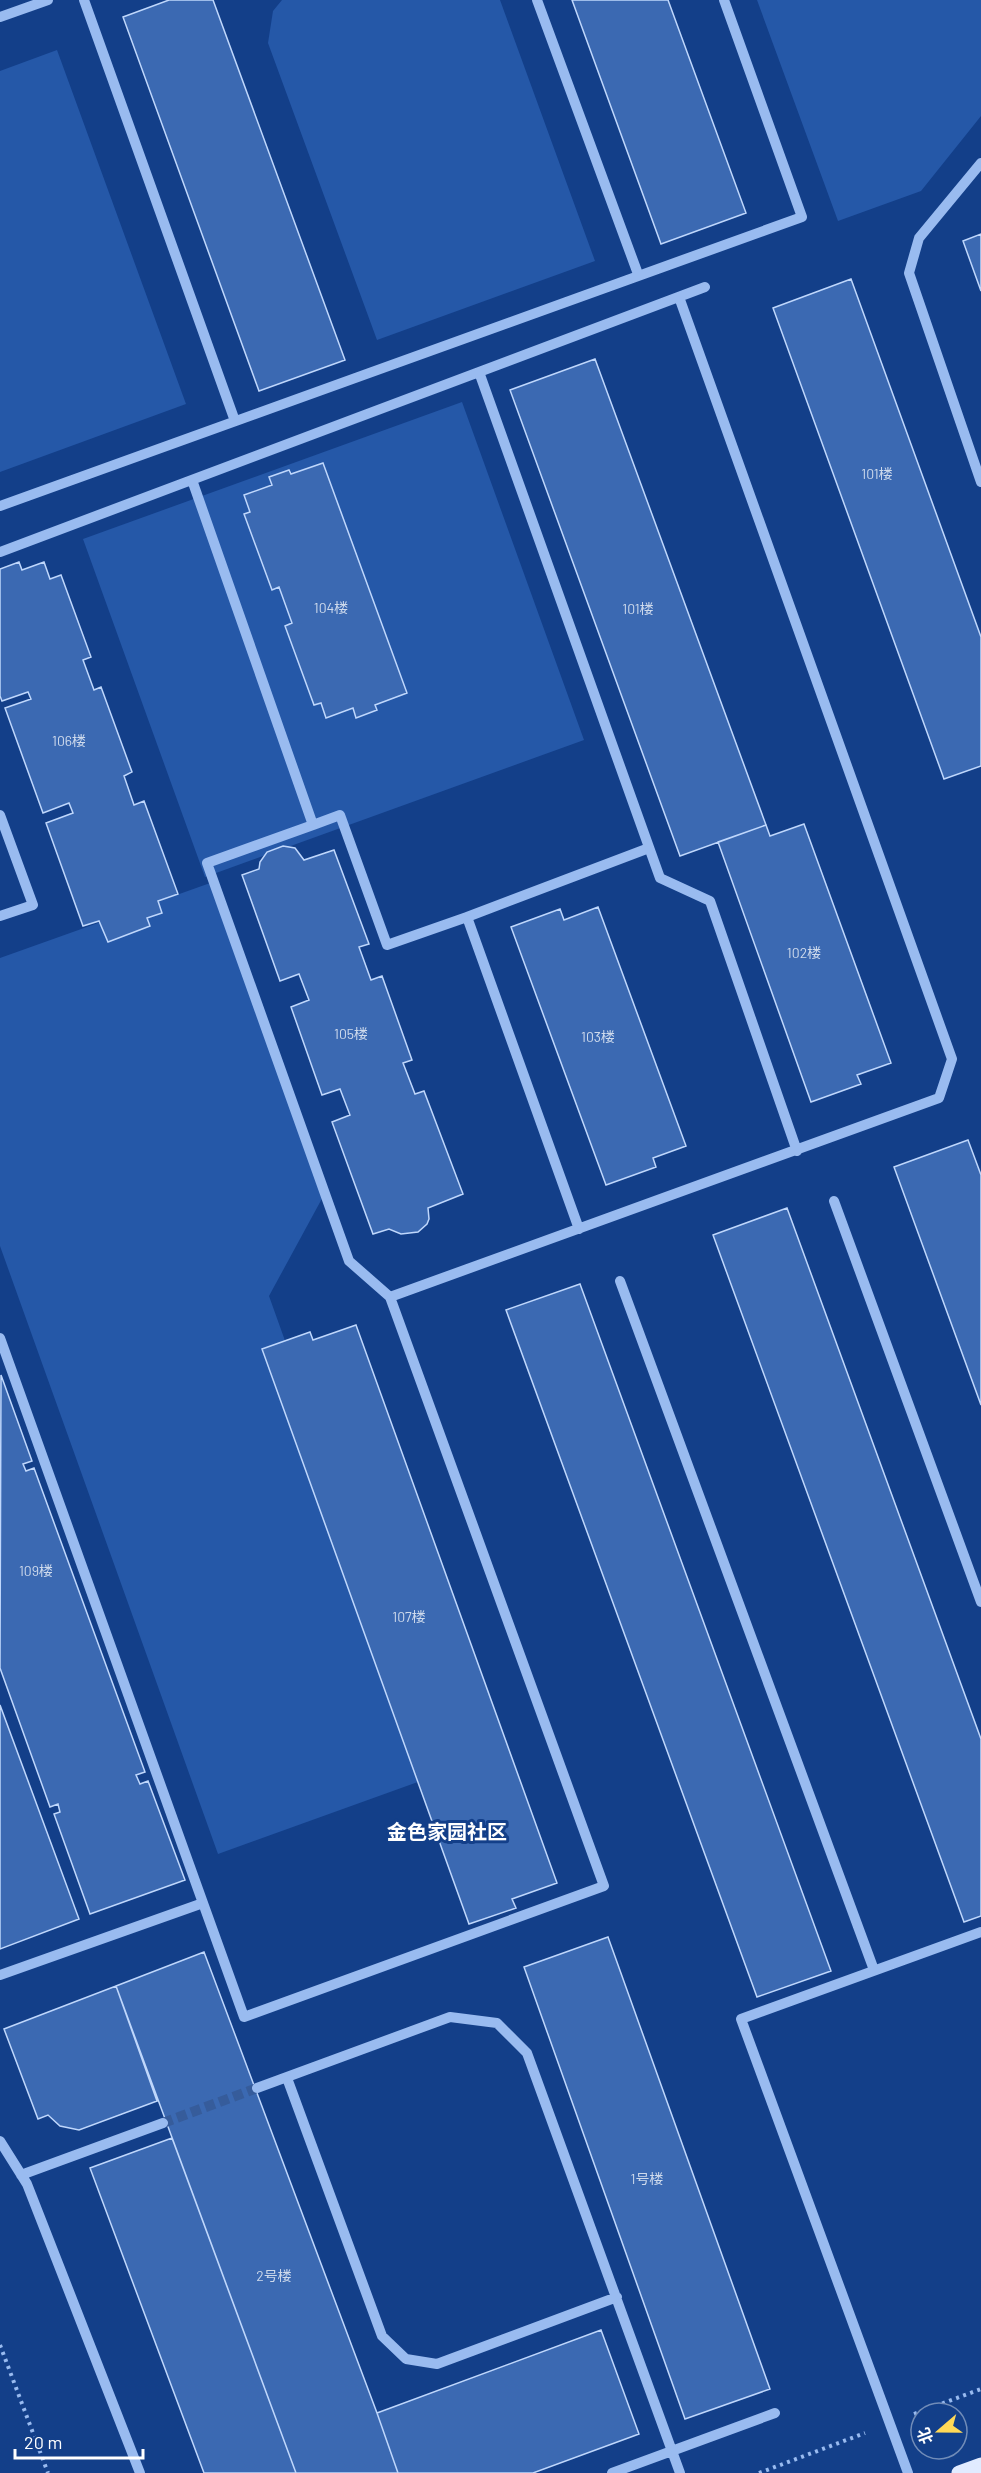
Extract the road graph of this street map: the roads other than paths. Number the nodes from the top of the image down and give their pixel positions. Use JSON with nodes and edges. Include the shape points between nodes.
{"nodes":[{"id":1,"x":48,"y":0,"type":"edge"},
{"id":2,"x":84,"y":0,"type":"edge"},
{"id":3,"x":537,"y":0,"type":"edge"},
{"id":4,"x":724,"y":0,"type":"edge"},
{"id":5,"x":0,"y":17,"type":"edge"},
{"id":6,"x":981,"y":163,"type":"edge"},
{"id":7,"x":638,"y":274,"type":"junction"},
{"id":8,"x":705,"y":287,"type":"dead end"},
{"id":9,"x":679,"y":297,"type":"junction"},
{"id":10,"x":479,"y":372,"type":"junction"},
{"id":11,"x":234,"y":421,"type":"junction"},
{"id":12,"x":192,"y":480,"type":"junction"},
{"id":13,"x":981,"y":482,"type":"edge"},
{"id":14,"x":0,"y":506,"type":"edge"},
{"id":15,"x":0,"y":552,"type":"edge"},
{"id":16,"x":0,"y":815,"type":"edge"},
{"id":17,"x":313,"y":825,"type":"junction"},
{"id":18,"x":649,"y":848,"type":"junction"},
{"id":19,"x":0,"y":916,"type":"edge"},
{"id":20,"x":467,"y":917,"type":"junction"},
{"id":21,"x":797,"y":1151,"type":"junction"},
{"id":22,"x":834,"y":1201,"type":"dead end"},
{"id":23,"x":579,"y":1229,"type":"junction"},
{"id":24,"x":620,"y":1281,"type":"dead end"},
{"id":25,"x":390,"y":1297,"type":"junction"},
{"id":26,"x":0,"y":1338,"type":"edge"},
{"id":27,"x":981,"y":1602,"type":"edge"},
{"id":28,"x":203,"y":1903,"type":"junction"},
{"id":29,"x":981,"y":1932,"type":"edge"},
{"id":30,"x":874,"y":1971,"type":"junction"},
{"id":31,"x":0,"y":1975,"type":"edge"},
{"id":32,"x":286,"y":2078,"type":"junction"},
{"id":33,"x":257,"y":2088,"type":"tunnel mouth"},
{"id":34,"x":163,"y":2123,"type":"tunnel mouth"},
{"id":35,"x":0,"y":2141,"type":"edge"},
{"id":36,"x":21,"y":2175,"type":"junction"},
{"id":37,"x":617,"y":2297,"type":"junction"},
{"id":38,"x":775,"y":2413,"type":"dead end"},
{"id":39,"x":673,"y":2451,"type":"junction"},
{"id":40,"x":981,"y":2465,"type":"edge"},
{"id":41,"x":140,"y":2473,"type":"edge"},
{"id":42,"x":612,"y":2473,"type":"edge"},
{"id":43,"x":680,"y":2473,"type":"edge"},
{"id":44,"x":908,"y":2473,"type":"edge"},
{"id":45,"x":959,"y":2473,"type":"edge"}],
"edges":[{"from":1,"to":5,"type":"street"},
{"from":2,"to":11,"type":"street"},
{"from":3,"to":7,"type":"street"},
{"from":4,"to":7,"type":"street","via":[[802,217]]},
{"from":6,"to":13,"type":"street","via":[[919,238],[909,273]]},
{"from":7,"to":11,"type":"street"},
{"from":8,"to":9,"type":"street"},
{"from":9,"to":10,"type":"street"},
{"from":9,"to":21,"type":"street","via":[[952,1059],[939,1098]]},
{"from":10,"to":12,"type":"street"},
{"from":10,"to":18,"type":"street"},
{"from":11,"to":14,"type":"street"},
{"from":12,"to":15,"type":"street"},
{"from":12,"to":17,"type":"street"},
{"from":16,"to":19,"type":"street","via":[[33,905]]},
{"from":17,"to":20,"type":"street","via":[[340,816],[387,945]]},
{"from":17,"to":25,"type":"street","via":[[207,863],[350,1261]]},
{"from":18,"to":20,"type":"street"},
{"from":18,"to":21,"type":"street","via":[[660,878],[710,901]]},
{"from":20,"to":23,"type":"street"},
{"from":21,"to":23,"type":"street"},
{"from":22,"to":27,"type":"street"},
{"from":23,"to":25,"type":"street"},
{"from":24,"to":30,"type":"street"},
{"from":25,"to":28,"type":"street","via":[[604,1886],[244,2017]]},
{"from":26,"to":28,"type":"street"},
{"from":28,"to":31,"type":"street"},
{"from":29,"to":30,"type":"street"},
{"from":30,"to":44,"type":"street","via":[[741,2019]]},
{"from":32,"to":33,"type":"street"},
{"from":32,"to":37,"type":"street","via":[[450,2017],[497,2023],[527,2053]]},
{"from":32,"to":37,"type":"street","via":[[382,2337],[406,2359],[437,2364]]},
{"from":34,"to":36,"type":"street"},
{"from":35,"to":36,"type":"street"},
{"from":36,"to":41,"type":"street"},
{"from":37,"to":39,"type":"street"},
{"from":38,"to":39,"type":"street"},
{"from":39,"to":42,"type":"street"},
{"from":39,"to":43,"type":"street"},
{"from":40,"to":45,"type":"main road"}]}
